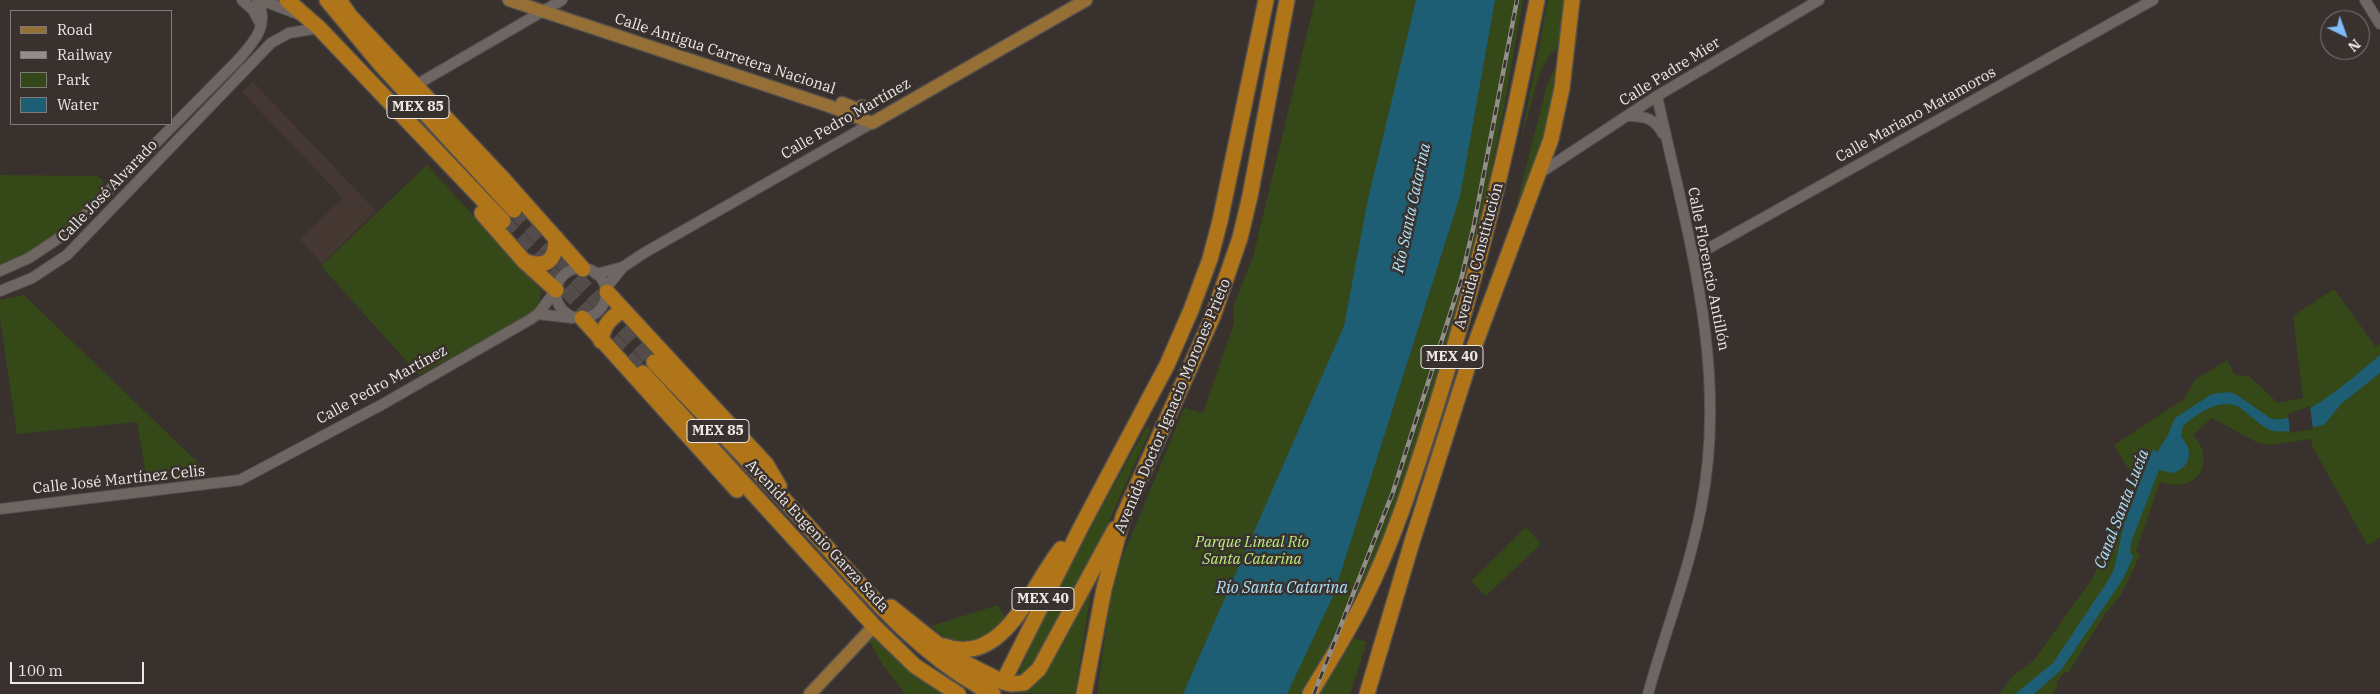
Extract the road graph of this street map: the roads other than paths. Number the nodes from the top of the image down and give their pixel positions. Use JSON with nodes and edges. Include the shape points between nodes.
{"nodes":[{"id":1,"x":242,"y":0,"type":"edge"},
{"id":2,"x":257,"y":0,"type":"edge"},
{"id":3,"x":261,"y":0,"type":"edge"},
{"id":4,"x":287,"y":0,"type":"edge"},
{"id":5,"x":327,"y":0,"type":"edge"},
{"id":6,"x":339,"y":0,"type":"edge"},
{"id":7,"x":509,"y":0,"type":"edge"},
{"id":8,"x":562,"y":0,"type":"edge"},
{"id":9,"x":1086,"y":0,"type":"edge"},
{"id":10,"x":1266,"y":0,"type":"edge"},
{"id":11,"x":1287,"y":0,"type":"edge"},
{"id":12,"x":1537,"y":0,"type":"edge"},
{"id":13,"x":1572,"y":0,"type":"edge"},
{"id":14,"x":1819,"y":0,"type":"edge"},
{"id":15,"x":2154,"y":0,"type":"edge"},
{"id":16,"x":2365,"y":0,"type":"edge"},
{"id":17,"x":544,"y":11,"type":"junction"},
{"id":18,"x":315,"y":24,"type":"junction"},
{"id":19,"x":358,"y":24,"type":"junction"},
{"id":20,"x":2380,"y":24,"type":"edge"},
{"id":21,"x":262,"y":27,"type":"junction"},
{"id":22,"x":361,"y":43,"type":"junction"},
{"id":23,"x":381,"y":65,"type":"junction"},
{"id":24,"x":414,"y":83,"type":"junction"},
{"id":25,"x":383,"y":95,"type":"junction"},
{"id":26,"x":1658,"y":96,"type":"junction"},
{"id":27,"x":804,"y":98,"type":"junction"},
{"id":28,"x":862,"y":106,"type":"dead end"},
{"id":29,"x":1628,"y":116,"type":"junction"},
{"id":30,"x":872,"y":123,"type":"junction"},
{"id":31,"x":1668,"y":142,"type":"junction"},
{"id":32,"x":151,"y":149,"type":"junction"},
{"id":33,"x":160,"y":159,"type":"junction"},
{"id":34,"x":1540,"y":173,"type":"junction"},
{"id":35,"x":514,"y":210,"type":"tunnel mouth"},
{"id":36,"x":503,"y":221,"type":"tunnel mouth"},
{"id":37,"x":556,"y":238,"type":"junction"},
{"id":38,"x":1693,"y":257,"type":"junction"},
{"id":39,"x":524,"y":261,"type":"junction"},
{"id":40,"x":623,"y":267,"type":"junction"},
{"id":41,"x":0,"y":271,"type":"edge"},
{"id":42,"x":590,"y":271,"type":"junction"},
{"id":43,"x":556,"y":290,"type":"junction"},
{"id":44,"x":606,"y":290,"type":"junction"},
{"id":45,"x":0,"y":291,"type":"edge"},
{"id":46,"x":623,"y":310,"type":"junction"},
{"id":47,"x":538,"y":314,"type":"junction"},
{"id":48,"x":579,"y":318,"type":"junction"},
{"id":49,"x":601,"y":341,"type":"junction"},
{"id":50,"x":240,"y":480,"type":"joint"},
{"id":51,"x":784,"y":499,"type":"junction"},
{"id":52,"x":0,"y":509,"type":"edge"},
{"id":53,"x":770,"y":511,"type":"junction"},
{"id":54,"x":1122,"y":517,"type":"junction"},
{"id":55,"x":1082,"y":525,"type":"junction"},
{"id":56,"x":876,"y":600,"type":"junction"},
{"id":57,"x":874,"y":626,"type":"junction"},
{"id":58,"x":940,"y":645,"type":"junction"},
{"id":59,"x":1007,"y":674,"type":"dead end"},
{"id":60,"x":944,"y":690,"type":"edge"},
{"id":61,"x":1367,"y":693,"type":"edge"},
{"id":62,"x":810,"y":694,"type":"edge"},
{"id":63,"x":958,"y":694,"type":"edge"},
{"id":64,"x":993,"y":694,"type":"edge"},
{"id":65,"x":1084,"y":694,"type":"edge"},
{"id":66,"x":1310,"y":694,"type":"edge"},
{"id":67,"x":1648,"y":694,"type":"edge"}],
"edges":[{"from":1,"to":21,"type":"street","via":[[253,10]]},
{"from":2,"to":21,"type":"street","via":[[262,11]]},
{"from":3,"to":18,"type":"street"},
{"from":4,"to":18,"type":"highway","number":"MEX 85"},
{"from":5,"to":22,"type":"highway","number":"MEX 85"},
{"from":6,"to":19,"type":"highway"},
{"from":7,"to":17,"type":"main road","name":"Calle Antigua Carretera Nacional"},
{"from":8,"to":17,"type":"street"},
{"from":9,"to":30,"type":"main road","name":"Calle Pedro Martínez"},
{"from":10,"to":55,"type":"highway","name":"Avenida Doctor Ignacio Morones Prieto","number":"MEX 40","via":[[1210,259],[1167,366]]},
{"from":11,"to":54,"type":"highway","name":"Avenida Doctor Ignacio Morones Prieto","via":[[1250,196],[1229,274]]},
{"from":12,"to":66,"type":"highway","name":"Avenida Constitución","number":"MEX 40","via":[[1487,233],[1424,444],[1380,565]]},
{"from":13,"to":34,"type":"highway","name":"Avenida Constitución","number":"MEX 40","via":[[1562,88]]},
{"from":14,"to":26,"type":"street","name":"Calle Padre Mier"},
{"from":15,"to":38,"type":"street","name":"Calle Mariano Matamoros"},
{"from":16,"to":20,"type":"street"},
{"from":17,"to":24,"type":"street"},
{"from":17,"to":27,"type":"main road","name":"Calle Antigua Carretera Nacional"},
{"from":18,"to":25,"type":"highway","number":"MEX 85"},
{"from":18,"to":33,"type":"street","name":"Calle José Alvarado","via":[[271,43]]},
{"from":19,"to":22,"type":"highway"},
{"from":19,"to":24,"type":"highway"},
{"from":21,"to":32,"type":"street","name":"Calle José Alvarado","via":[[237,61]]},
{"from":22,"to":23,"type":"highway","number":"MEX 85"},
{"from":23,"to":24,"type":"highway"},
{"from":23,"to":35,"type":"highway","number":"MEX 85"},
{"from":24,"to":37,"type":"highway"},
{"from":25,"to":36,"type":"highway","number":"MEX 85"},
{"from":25,"to":39,"type":"highway","via":[[398,121]]},
{"from":26,"to":29,"type":"street","name":"Calle Padre Mier"},
{"from":26,"to":31,"type":"street","name":"Calle Florencio Antillón"},
{"from":27,"to":28,"type":"main road","via":[[814,94],[857,108]]},
{"from":27,"to":30,"type":"main road","name":"Calle Antigua Carretera Nacional"},
{"from":29,"to":31,"type":"street","name":"Calle Florencio Antillón","via":[[1653,121]]},
{"from":29,"to":34,"type":"street","name":"Calle Padre Mier"},
{"from":30,"to":40,"type":"street","name":"Calle Pedro Martínez"},
{"from":31,"to":38,"type":"street","name":"Calle Florencio Antillón"},
{"from":32,"to":33,"type":"street"},
{"from":32,"to":41,"type":"street","name":"Calle José Alvarado","via":[[56,241],[30,258]]},
{"from":33,"to":45,"type":"street","name":"Calle José Alvarado","via":[[67,255],[32,278]]},
{"from":34,"to":61,"type":"highway","name":"Avenida Constitución","number":"MEX 40","via":[[1473,350]]},
{"from":37,"to":39,"type":"highway","via":[[554,254],[548,262],[537,265]]},
{"from":37,"to":42,"type":"highway"},
{"from":38,"to":67,"type":"street","name":"Calle Florencio Antillón","via":[[1710,363],[1705,480],[1699,518]]},
{"from":39,"to":43,"type":"highway"},
{"from":40,"to":42,"type":"street","name":"Calle Pedro Martínez"},
{"from":40,"to":44,"type":"street","name":"Calle Pedro Martínez"},
{"from":42,"to":43,"type":"street","via":[[576,269],[564,276]]},
{"from":42,"to":44,"type":"street","via":[[602,280]]},
{"from":43,"to":47,"type":"street","name":"Calle Pedro Martínez"},
{"from":43,"to":48,"type":"street","via":[[560,307],[565,313]]},
{"from":44,"to":46,"type":"highway"},
{"from":44,"to":48,"type":"street","via":[[601,309]]},
{"from":46,"to":49,"type":"highway","via":[[606,323]]},
{"from":46,"to":51,"type":"highway","via":[[766,464]]},
{"from":47,"to":48,"type":"street"},
{"from":47,"to":50,"type":"street","name":"Calle Pedro Martínez","via":[[383,404]]},
{"from":48,"to":49,"type":"highway"},
{"from":49,"to":53,"type":"highway","via":[[740,493]]},
{"from":50,"to":52,"type":"street","name":"Calle José Martínez Celis"},
{"from":51,"to":53,"type":"highway","name":"Avenida Eugenio Garza Sada","number":"MEX 85","via":[[648,368]]},
{"from":51,"to":56,"type":"highway","name":"Avenida Eugenio Garza Sada","number":"MEX 85"},
{"from":53,"to":57,"type":"highway","name":"Avenida Eugenio Garza Sada","number":"MEX 85"},
{"from":54,"to":58,"type":"highway","via":[[1043,663],[1030,679],[1018,685],[1003,682],[964,664]]},
{"from":54,"to":65,"type":"highway","name":"Avenida Doctor Ignacio Morones Prieto","via":[[1102,598]]},
{"from":55,"to":58,"type":"highway","via":[[1045,570],[998,638],[972,649]]},
{"from":55,"to":59,"type":"highway","name":"Avenida Doctor Ignacio Morones Prieto","number":"MEX 40"},
{"from":56,"to":58,"type":"highway","via":[[892,608]]},
{"from":56,"to":64,"type":"highway","name":"Avenida Eugenio Garza Sada","number":"MEX 85","via":[[935,658]]},
{"from":57,"to":60,"type":"highway","name":"Avenida Eugenio Garza Sada","number":"MEX 85"},
{"from":57,"to":62,"type":"main road"},
{"from":60,"to":63,"type":"highway","name":"Avenida Eugenio Garza Sada","number":"MEX 85"}]}
